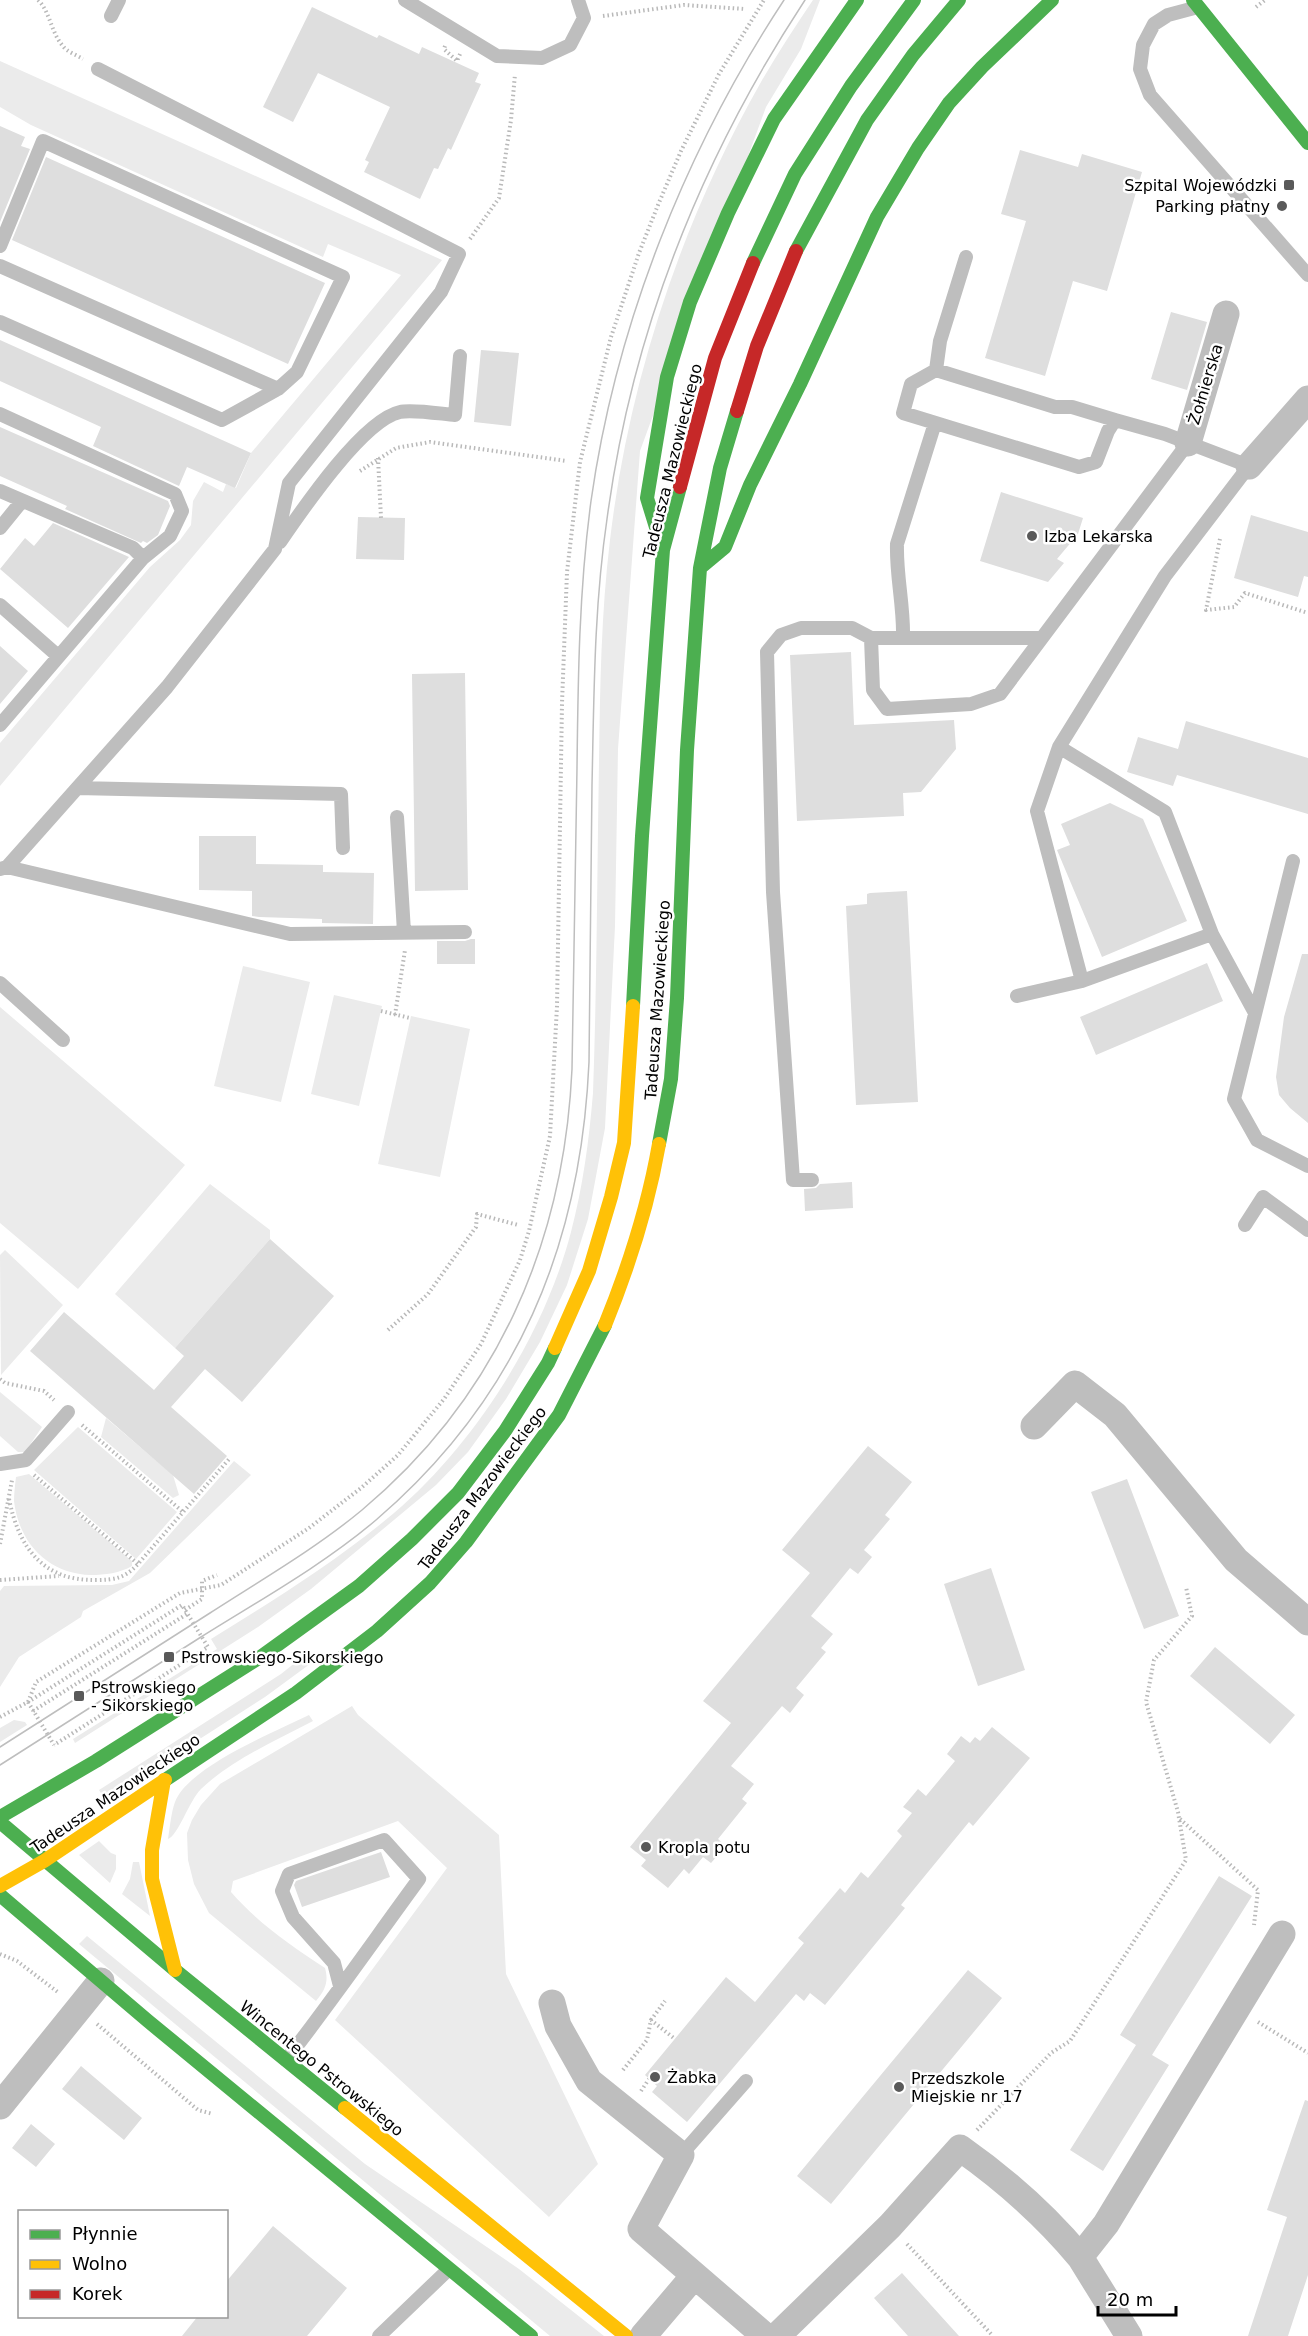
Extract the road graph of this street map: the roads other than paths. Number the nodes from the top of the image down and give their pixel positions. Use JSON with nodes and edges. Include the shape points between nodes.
{"nodes":[{"id":1,"x":119,"y":0,"type":"edge"},
{"id":2,"x":405,"y":0,"type":"edge"},
{"id":3,"x":578,"y":0,"type":"edge"},
{"id":4,"x":857,"y":0,"type":"edge"},
{"id":5,"x":914,"y":0,"type":"edge"},
{"id":6,"x":958,"y":0,"type":"edge"},
{"id":7,"x":1052,"y":0,"type":"edge"},
{"id":8,"x":1204,"y":2,"type":"edge"},
{"id":9,"x":111,"y":16,"type":"dead end"},
{"id":10,"x":98,"y":69,"type":"road end"},
{"id":11,"x":1308,"y":143,"type":"edge"},
{"id":12,"x":0,"y":246,"type":"edge"},
{"id":13,"x":966,"y":257,"type":"dead end"},
{"id":14,"x":0,"y":266,"type":"edge"},
{"id":15,"x":1308,"y":274,"type":"edge"},
{"id":16,"x":1226,"y":314,"type":"dead end"},
{"id":17,"x":0,"y":322,"type":"edge"},
{"id":18,"x":460,"y":356,"type":"dead end"},
{"id":19,"x":936,"y":370,"type":"junction"},
{"id":20,"x":278,"y":389,"type":"junction"},
{"id":21,"x":1308,"y":399,"type":"edge"},
{"id":22,"x":0,"y":414,"type":"edge"},
{"id":23,"x":1115,"y":420,"type":"junction"},
{"id":24,"x":935,"y":423,"type":"junction"},
{"id":25,"x":1188,"y":443,"type":"junction"},
{"id":26,"x":1248,"y":466,"type":"junction"},
{"id":27,"x":0,"y":491,"type":"edge"},
{"id":28,"x":22,"y":501,"type":"junction"},
{"id":29,"x":0,"y":528,"type":"edge"},
{"id":30,"x":275,"y":549,"type":"junction"},
{"id":31,"x":663,"y":550,"type":"junction"},
{"id":32,"x":143,"y":558,"type":"junction"},
{"id":33,"x":700,"y":568,"type":"junction"},
{"id":34,"x":0,"y":605,"type":"edge"},
{"id":35,"x":871,"y":638,"type":"junction"},
{"id":36,"x":903,"y":638,"type":"junction"},
{"id":37,"x":1041,"y":638,"type":"junction"},
{"id":38,"x":58,"y":656,"type":"junction"},
{"id":39,"x":0,"y":725,"type":"edge"},
{"id":40,"x":1059,"y":747,"type":"junction"},
{"id":41,"x":77,"y":788,"type":"junction"},
{"id":42,"x":397,"y":817,"type":"dead end"},
{"id":43,"x":343,"y":848,"type":"dead end"},
{"id":44,"x":1293,"y":861,"type":"dead end"},
{"id":45,"x":4,"y":868,"type":"edge"},
{"id":46,"x":404,"y":932,"type":"junction"},
{"id":47,"x":465,"y":932,"type":"dead end"},
{"id":48,"x":1212,"y":934,"type":"junction"},
{"id":49,"x":1082,"y":981,"type":"junction"},
{"id":50,"x":0,"y":983,"type":"edge"},
{"id":51,"x":1017,"y":996,"type":"dead end"},
{"id":52,"x":1255,"y":1013,"type":"junction"},
{"id":53,"x":63,"y":1040,"type":"dead end"},
{"id":54,"x":1308,"y":1166,"type":"edge"},
{"id":55,"x":812,"y":1180,"type":"dead end"},
{"id":56,"x":1245,"y":1225,"type":"dead end"},
{"id":57,"x":1308,"y":1230,"type":"edge"},
{"id":58,"x":68,"y":1412,"type":"road end"},
{"id":59,"x":1034,"y":1426,"type":"dead end"},
{"id":60,"x":0,"y":1464,"type":"edge"},
{"id":61,"x":1308,"y":1622,"type":"edge"},
{"id":62,"x":164,"y":1780,"type":"junction"},
{"id":63,"x":0,"y":1820,"type":"edge"},
{"id":64,"x":44,"y":1861,"type":"junction"},
{"id":65,"x":0,"y":1886,"type":"edge"},
{"id":66,"x":0,"y":1895,"type":"edge"},
{"id":67,"x":1282,"y":1935,"type":"dead end"},
{"id":68,"x":175,"y":1970,"type":"junction"},
{"id":69,"x":101,"y":1981,"type":"junction"},
{"id":70,"x":340,"y":1986,"type":"junction"},
{"id":71,"x":552,"y":2003,"type":"dead end"},
{"id":72,"x":286,"y":2060,"type":"junction"},
{"id":73,"x":746,"y":2081,"type":"dead end"},
{"id":74,"x":0,"y":2106,"type":"edge"},
{"id":75,"x":681,"y":2155,"type":"junction"},
{"id":76,"x":1080,"y":2256,"type":"junction"},
{"id":77,"x":448,"y":2270,"type":"junction"},
{"id":78,"x":694,"y":2276,"type":"junction"},
{"id":79,"x":379,"y":2336,"type":"edge"},
{"id":80,"x":531,"y":2336,"type":"edge"},
{"id":81,"x":626,"y":2336,"type":"edge"},
{"id":82,"x":643,"y":2336,"type":"edge"},
{"id":83,"x":765,"y":2336,"type":"edge"},
{"id":84,"x":777,"y":2336,"type":"edge"},
{"id":85,"x":1130,"y":2336,"type":"edge"}],
"edges":[{"from":1,"to":9,"type":"lane"},
{"from":2,"to":3,"type":"lane","via":[[497,56],[542,58],[570,45],[584,18]]},
{"from":4,"to":31,"type":"street","via":[[774,119],[690,302],[667,377],[647,498]]},
{"from":5,"to":31,"type":"street","name":"Tadeusza Mazowieckiego","via":[[851,86],[795,174],[754,261],[715,358]]},
{"from":6,"to":33,"type":"street","name":"Tadeusza Mazowieckiego","via":[[867,120],[789,265],[738,404],[720,468]]},
{"from":7,"to":33,"type":"street","via":[[982,67],[918,148],[877,217],[750,485],[725,547]]},
{"from":8,"to":11,"type":"street"},
{"from":8,"to":15,"type":"lane","via":[[1167,15],[1154,24],[1143,45],[1140,69],[1150,95]]},
{"from":10,"to":30,"type":"lane","via":[[459,254],[441,292],[289,483]]},
{"from":12,"to":20,"type":"lane","via":[[43,141],[343,277],[297,372]]},
{"from":13,"to":19,"type":"lane","via":[[940,341]]},
{"from":14,"to":20,"type":"lane"},
{"from":16,"to":25,"type":"street","name":"Żołnierska"},
{"from":17,"to":20,"type":"lane","via":[[222,420]]},
{"from":18,"to":30,"type":"lane","via":[[455,415],[400,411],[375,425],[321,483]]},
{"from":19,"to":23,"type":"lane","via":[[1055,407],[1072,407]]},
{"from":19,"to":24,"type":"lane","via":[[911,384],[903,413]]},
{"from":21,"to":26,"type":"street"},
{"from":22,"to":32,"type":"lane","via":[[175,495],[182,511],[170,536]]},
{"from":23,"to":24,"type":"lane","via":[[1096,462],[1078,467]]},
{"from":23,"to":25,"type":"lane"},
{"from":24,"to":36,"type":"lane","via":[[897,544]]},
{"from":25,"to":26,"type":"lane","name":"Żołnierska"},
{"from":25,"to":37,"type":"lane"},
{"from":26,"to":40,"type":"lane","via":[[1165,576]]},
{"from":27,"to":28,"type":"lane"},
{"from":28,"to":29,"type":"lane"},
{"from":28,"to":32,"type":"lane","via":[[133,548]]},
{"from":30,"to":41,"type":"lane","via":[[167,687]]},
{"from":31,"to":63,"type":"street","name":"Tadeusza Mazowieckiego","via":[[624,1143],[589,1271],[548,1363],[505,1431],[458,1493],[359,1586],[262,1656]]},
{"from":32,"to":38,"type":"lane"},
{"from":33,"to":62,"type":"street","name":"Tadeusza Mazowieckiego","via":[[671,1079],[640,1230],[602,1334],[559,1415],[466,1542],[430,1583],[297,1694]]},
{"from":34,"to":38,"type":"lane"},
{"from":35,"to":36,"type":"lane"},
{"from":35,"to":37,"type":"lane","via":[[873,690],[887,708],[970,704],[1000,694]]},
{"from":35,"to":55,"type":"lane","via":[[852,628],[801,628],[781,635],[767,652],[773,892],[793,1180]]},
{"from":36,"to":37,"type":"lane"},
{"from":38,"to":39,"type":"lane"},
{"from":40,"to":48,"type":"lane","via":[[1165,812]]},
{"from":40,"to":49,"type":"lane","via":[[1037,811]]},
{"from":41,"to":43,"type":"lane","via":[[341,794]]},
{"from":41,"to":45,"type":"lane"},
{"from":42,"to":46,"type":"lane"},
{"from":44,"to":52,"type":"lane"},
{"from":45,"to":46,"type":"lane","via":[[290,934]]},
{"from":46,"to":47,"type":"lane"},
{"from":48,"to":49,"type":"lane"},
{"from":48,"to":52,"type":"lane"},
{"from":49,"to":51,"type":"lane"},
{"from":50,"to":53,"type":"lane"},
{"from":52,"to":54,"type":"lane","via":[[1234,1099],[1257,1140]]},
{"from":56,"to":57,"type":"lane","via":[[1263,1197]]},
{"from":58,"to":60,"type":"lane","via":[[26,1460]]},
{"from":59,"to":61,"type":"street","via":[[1075,1384],[1115,1415],[1236,1560]]},
{"from":62,"to":64,"type":"street","name":"Tadeusza Mazowieckiego"},
{"from":62,"to":68,"type":"street","via":[[152,1850],[152,1879]]},
{"from":63,"to":64,"type":"street","name":"Wincentego Pstrowskiego"},
{"from":64,"to":65,"type":"street","name":"Tadeusza Mazowieckiego"},
{"from":64,"to":68,"type":"street","name":"Wincentego Pstrowskiego"},
{"from":66,"to":69,"type":"street"},
{"from":67,"to":76,"type":"street","via":[[1106,2224]]},
{"from":68,"to":72,"type":"street","name":"Wincentego Pstrowskiego"},
{"from":69,"to":74,"type":"street"},
{"from":69,"to":77,"type":"street"},
{"from":70,"to":70,"type":"lane","via":[[419,1879],[384,1840],[288,1874],[282,1891],[293,1917],[334,1963]]},
{"from":70,"to":72,"type":"lane"},
{"from":71,"to":75,"type":"street","via":[[558,2026],[589,2080]]},
{"from":72,"to":81,"type":"street","name":"Wincentego Pstrowskiego"},
{"from":73,"to":75,"type":"lane"},
{"from":75,"to":78,"type":"street","via":[[640,2229]]},
{"from":76,"to":84,"type":"street","via":[[1010,2186],[960,2148],[890,2226]]},
{"from":76,"to":85,"type":"street"},
{"from":77,"to":79,"type":"lane"},
{"from":77,"to":80,"type":"street"},
{"from":78,"to":82,"type":"street"},
{"from":78,"to":83,"type":"street"}]}
